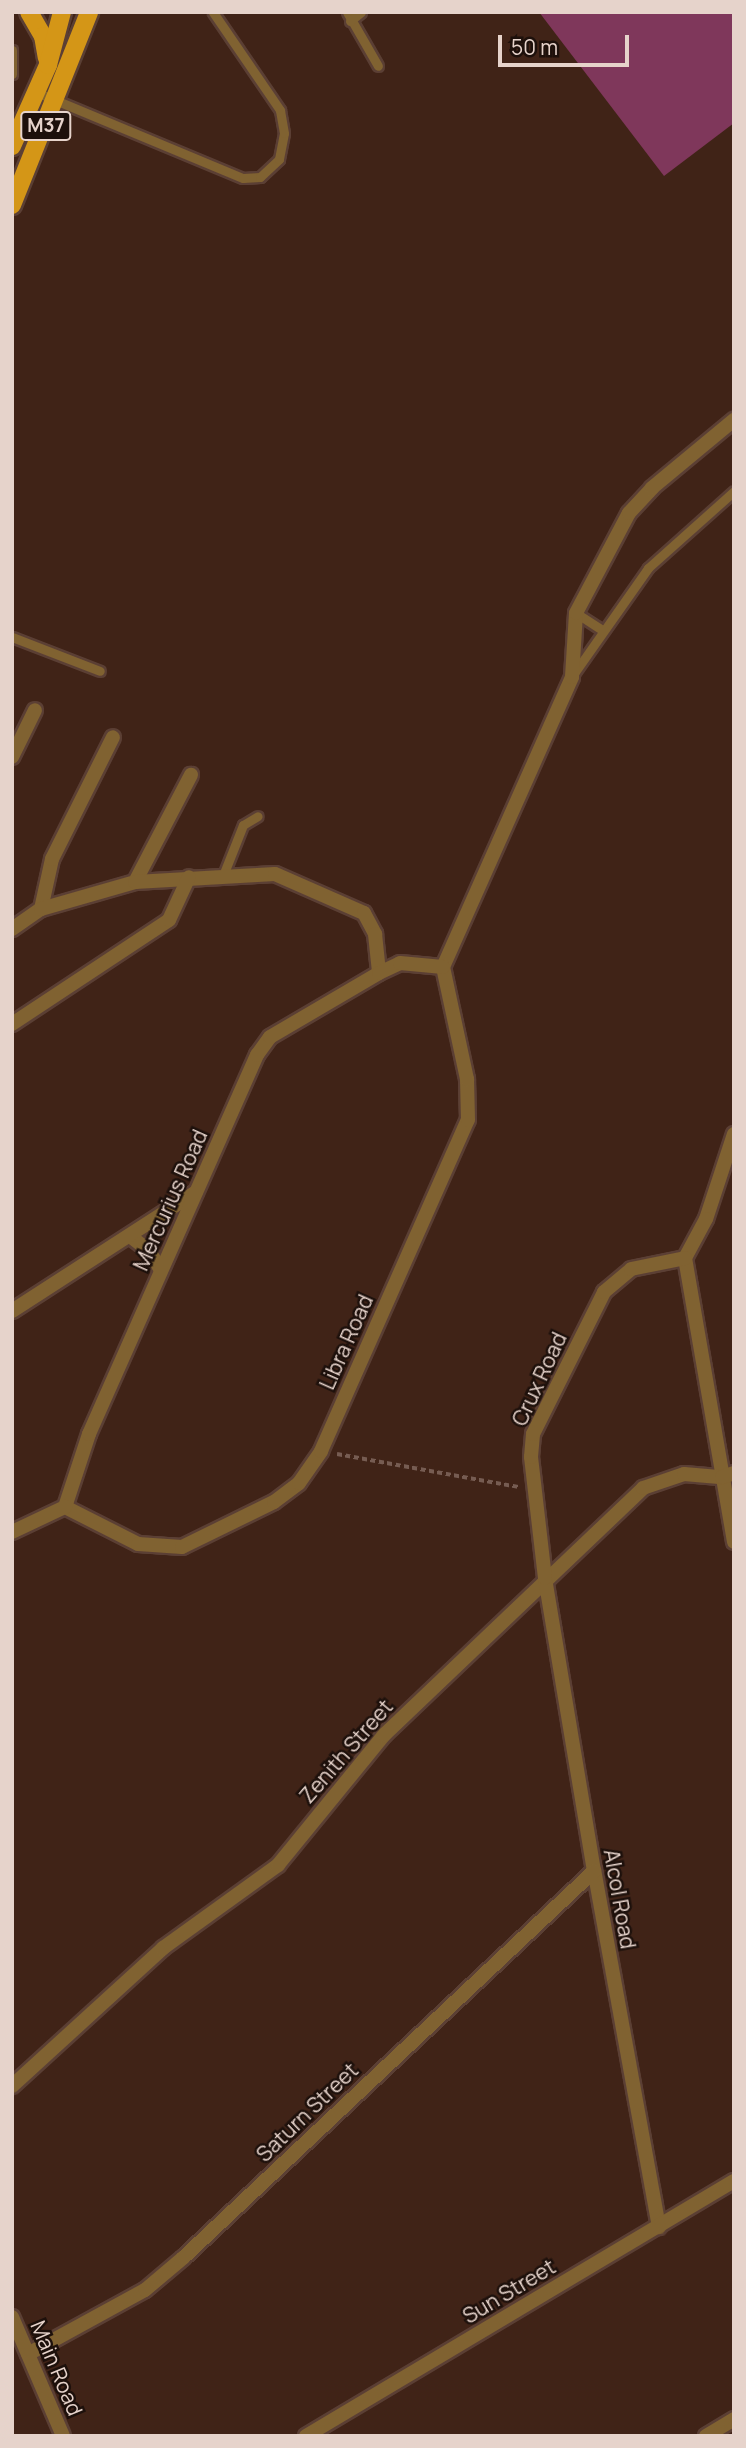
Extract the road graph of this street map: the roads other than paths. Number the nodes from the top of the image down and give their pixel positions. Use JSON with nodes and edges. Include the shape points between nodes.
{"nodes":[{"id":1,"x":29,"y":12,"type":"edge"},
{"id":2,"x":62,"y":12,"type":"edge"},
{"id":3,"x":89,"y":12,"type":"edge"},
{"id":4,"x":100,"y":12,"type":"edge"},
{"id":5,"x":213,"y":12,"type":"edge"},
{"id":6,"x":361,"y":12,"type":"edge"},
{"id":7,"x":349,"y":16,"type":"edge"},
{"id":8,"x":79,"y":48,"type":"junction"},
{"id":9,"x":12,"y":50,"type":"edge"},
{"id":10,"x":48,"y":65,"type":"junction"},
{"id":11,"x":378,"y":66,"type":"dead end"},
{"id":12,"x":12,"y":74,"type":"edge"},
{"id":13,"x":36,"y":92,"type":"junction"},
{"id":14,"x":57,"y":99,"type":"junction"},
{"id":15,"x":12,"y":146,"type":"edge"},
{"id":16,"x":12,"y":205,"type":"edge"},
{"id":17,"x":734,"y":420,"type":"edge"},
{"id":18,"x":734,"y":491,"type":"edge"},
{"id":19,"x":576,"y":612,"type":"junction"},
{"id":20,"x":602,"y":630,"type":"junction"},
{"id":21,"x":12,"y":637,"type":"edge"},
{"id":22,"x":100,"y":671,"type":"dead end"},
{"id":23,"x":572,"y":677,"type":"junction"},
{"id":24,"x":35,"y":710,"type":"dead end"},
{"id":25,"x":113,"y":737,"type":"dead end"},
{"id":26,"x":12,"y":757,"type":"edge"},
{"id":27,"x":191,"y":775,"type":"dead end"},
{"id":28,"x":258,"y":816,"type":"dead end"},
{"id":29,"x":189,"y":877,"type":"junction"},
{"id":30,"x":222,"y":878,"type":"junction"},
{"id":31,"x":135,"y":882,"type":"junction"},
{"id":32,"x":41,"y":909,"type":"junction"},
{"id":33,"x":12,"y":929,"type":"edge"},
{"id":34,"x":443,"y":967,"type":"junction"},
{"id":35,"x":379,"y":973,"type":"junction"},
{"id":36,"x":12,"y":1024,"type":"edge"},
{"id":37,"x":734,"y":1134,"type":"edge"},
{"id":38,"x":196,"y":1191,"type":"junction"},
{"id":39,"x":130,"y":1236,"type":"junction"},
{"id":40,"x":685,"y":1258,"type":"junction"},
{"id":41,"x":162,"y":1270,"type":"junction"},
{"id":42,"x":12,"y":1311,"type":"edge"},
{"id":43,"x":728,"y":1475,"type":"edge"},
{"id":44,"x":65,"y":1507,"type":"junction"},
{"id":45,"x":12,"y":1532,"type":"edge"},
{"id":46,"x":734,"y":1542,"type":"edge"},
{"id":47,"x":545,"y":1578,"type":"junction"},
{"id":48,"x":594,"y":1871,"type":"junction"},
{"id":49,"x":12,"y":2086,"type":"edge"},
{"id":50,"x":734,"y":2181,"type":"edge"},
{"id":51,"x":659,"y":2227,"type":"junction"},
{"id":52,"x":12,"y":2317,"type":"edge"},
{"id":53,"x":28,"y":2354,"type":"junction"},
{"id":54,"x":734,"y":2419,"type":"edge"},
{"id":55,"x":63,"y":2436,"type":"edge"},
{"id":56,"x":306,"y":2436,"type":"edge"},
{"id":57,"x":706,"y":2436,"type":"edge"}],
"edges":[{"from":1,"to":10,"type":"main road","via":[[43,36]]},
{"from":2,"to":10,"type":"main road","number":"M37"},
{"from":3,"to":8,"type":"main road","number":"M37"},
{"from":4,"to":8,"type":"main road"},
{"from":5,"to":14,"type":"lane","via":[[280,110],[284,132],[279,159],[268,173],[243,178]]},
{"from":6,"to":7,"type":"lane"},
{"from":7,"to":11,"type":"lane"},
{"from":8,"to":14,"type":"main road","number":"M37"},
{"from":9,"to":12,"type":"lane"},
{"from":10,"to":13,"type":"main road","number":"M37"},
{"from":13,"to":14,"type":"lane"},
{"from":13,"to":15,"type":"main road","number":"M37"},
{"from":14,"to":16,"type":"main road","number":"M37"},
{"from":17,"to":19,"type":"street","via":[[640,498]]},
{"from":18,"to":20,"type":"lane","via":[[648,568]]},
{"from":19,"to":20,"type":"lane"},
{"from":19,"to":23,"type":"street"},
{"from":20,"to":23,"type":"lane"},
{"from":21,"to":22,"type":"lane"},
{"from":23,"to":34,"type":"street"},
{"from":24,"to":26,"type":"street"},
{"from":25,"to":32,"type":"street","via":[[52,859]]},
{"from":27,"to":31,"type":"street"},
{"from":28,"to":30,"type":"lane","via":[[243,825]]},
{"from":29,"to":30,"type":"street"},
{"from":29,"to":31,"type":"street"},
{"from":29,"to":36,"type":"street","via":[[169,920]]},
{"from":30,"to":35,"type":"street","via":[[275,874],[364,913],[375,934]]},
{"from":31,"to":32,"type":"street"},
{"from":32,"to":33,"type":"street"},
{"from":34,"to":35,"type":"street","name":"Mercurius Road","via":[[401,964]]},
{"from":34,"to":44,"type":"street","name":"Libra Road","via":[[467,1079],[468,1120],[321,1451],[299,1483],[274,1502],[182,1547],[138,1544]]},
{"from":35,"to":38,"type":"street","name":"Mercurius Road","via":[[270,1037],[257,1055]]},
{"from":37,"to":40,"type":"street","via":[[706,1219]]},
{"from":38,"to":39,"type":"street"},
{"from":38,"to":41,"type":"street","name":"Mercurius Road"},
{"from":39,"to":41,"type":"street","via":[[149,1251]]},
{"from":39,"to":42,"type":"street"},
{"from":40,"to":43,"type":"street"},
{"from":40,"to":47,"type":"street","name":"Crux Road","via":[[631,1269],[604,1292],[533,1434],[533,1489]]},
{"from":41,"to":44,"type":"street","name":"Mercurius Road","via":[[89,1433]]},
{"from":43,"to":46,"type":"street"},
{"from":43,"to":47,"type":"street","name":"Zenith Street","via":[[684,1474],[643,1489]]},
{"from":44,"to":45,"type":"street"},
{"from":47,"to":48,"type":"street","name":"Alcol Road"},
{"from":47,"to":49,"type":"street","name":"Zenith Street","via":[[384,1735],[278,1865],[163,1948]]},
{"from":48,"to":51,"type":"street","name":"Alcol Road"},
{"from":48,"to":53,"type":"street","name":"Saturn Street","via":[[184,2257],[145,2290]]},
{"from":50,"to":51,"type":"street","name":"Sun Street"},
{"from":51,"to":56,"type":"street","name":"Sun Street"},
{"from":52,"to":53,"type":"street","name":"Main Road"},
{"from":53,"to":55,"type":"street","name":"Main Road"},
{"from":54,"to":57,"type":"street"}]}
